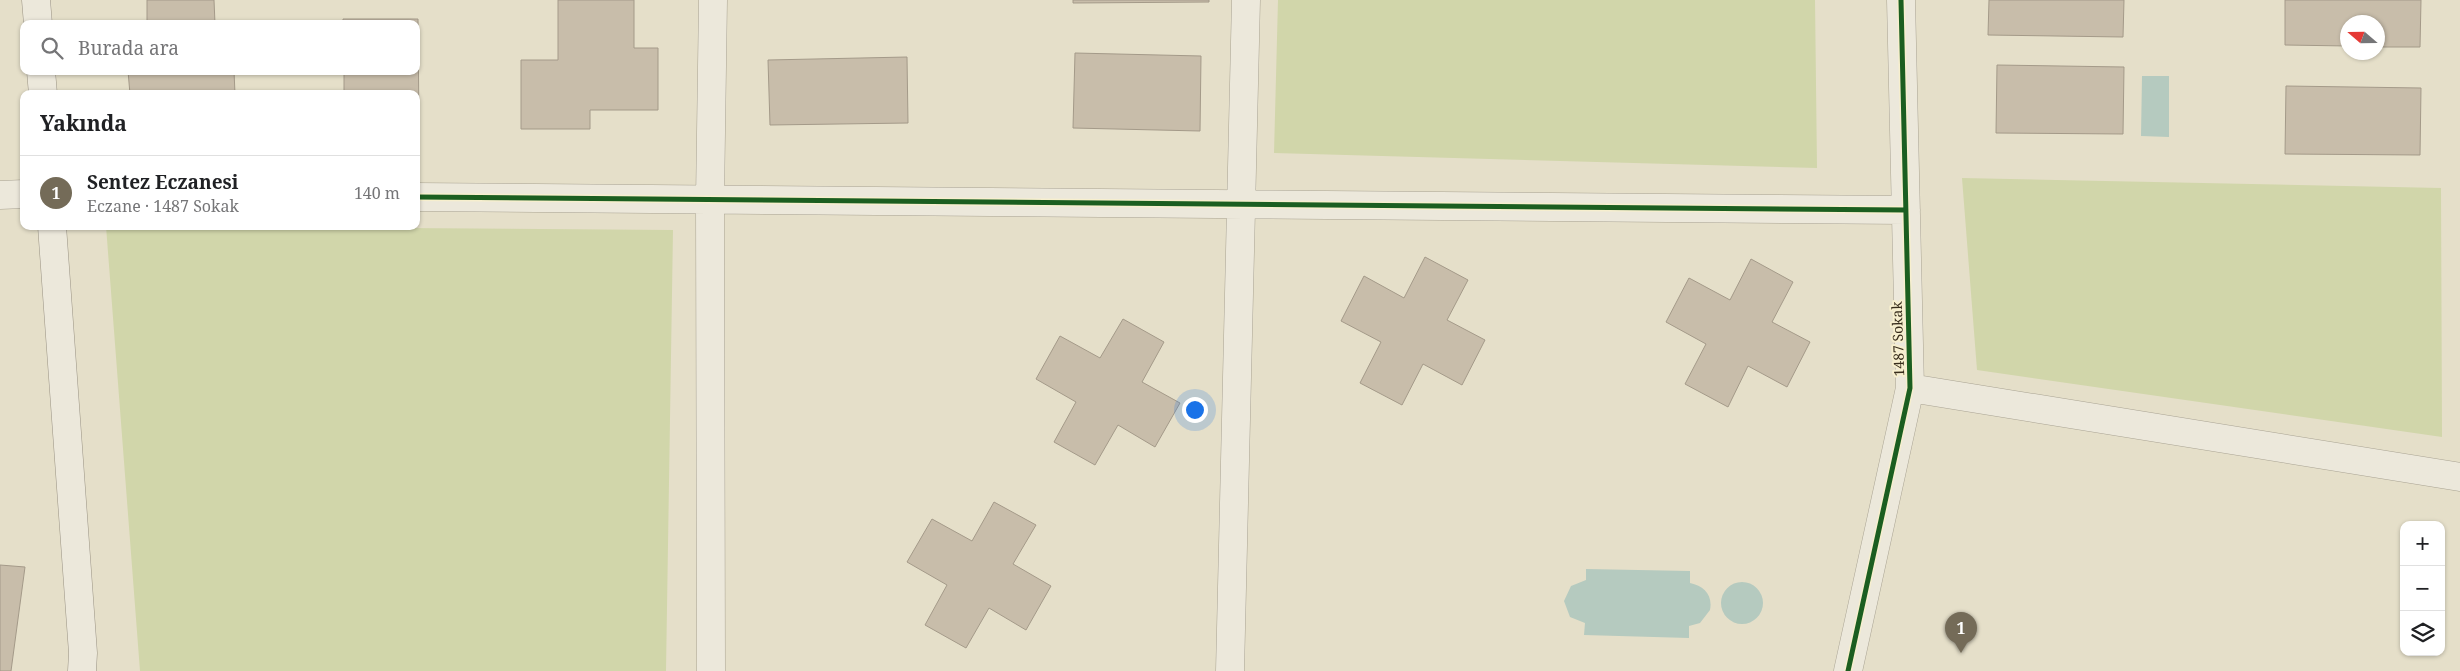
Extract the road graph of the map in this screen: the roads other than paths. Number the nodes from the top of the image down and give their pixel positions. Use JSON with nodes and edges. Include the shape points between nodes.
{"nodes":[{"id":1,"x":36,"y":0,"type":"edge"},
{"id":2,"x":712,"y":0,"type":"edge"},
{"id":3,"x":1246,"y":0,"type":"edge"},
{"id":4,"x":1901,"y":0,"type":"edge"},
{"id":5,"x":38,"y":20,"type":"edge"},
{"id":6,"x":41,"y":75,"type":"edge"},
{"id":7,"x":43,"y":90,"type":"edge"},
{"id":8,"x":20,"y":194,"type":"edge"},
{"id":9,"x":0,"y":195,"type":"edge"},
{"id":10,"x":420,"y":197,"type":"edge"},
{"id":11,"x":710,"y":199,"type":"junction"},
{"id":12,"x":1242,"y":204,"type":"junction"},
{"id":13,"x":1906,"y":210,"type":"junction"},
{"id":14,"x":52,"y":230,"type":"edge"},
{"id":15,"x":1910,"y":388,"type":"junction"},
{"id":16,"x":2460,"y":477,"type":"edge"},
{"id":17,"x":82,"y":671,"type":"edge"},
{"id":18,"x":711,"y":671,"type":"edge"},
{"id":19,"x":1230,"y":671,"type":"edge"},
{"id":20,"x":1848,"y":671,"type":"edge"}],
"edges":[{"from":1,"to":5,"type":"street"},
{"from":2,"to":11,"type":"street"},
{"from":3,"to":12,"type":"street"},
{"from":4,"to":13,"type":"street","name":"1487 Sokak"},
{"from":6,"to":7,"type":"street"},
{"from":8,"to":9,"type":"street"},
{"from":10,"to":11,"type":"street"},
{"from":11,"to":12,"type":"street"},
{"from":11,"to":18,"type":"street"},
{"from":12,"to":13,"type":"street"},
{"from":12,"to":19,"type":"street"},
{"from":13,"to":15,"type":"street","name":"1487 Sokak"},
{"from":14,"to":17,"type":"street"},
{"from":15,"to":16,"type":"street"},
{"from":15,"to":20,"type":"street","name":"1487 Sokak"}]}
